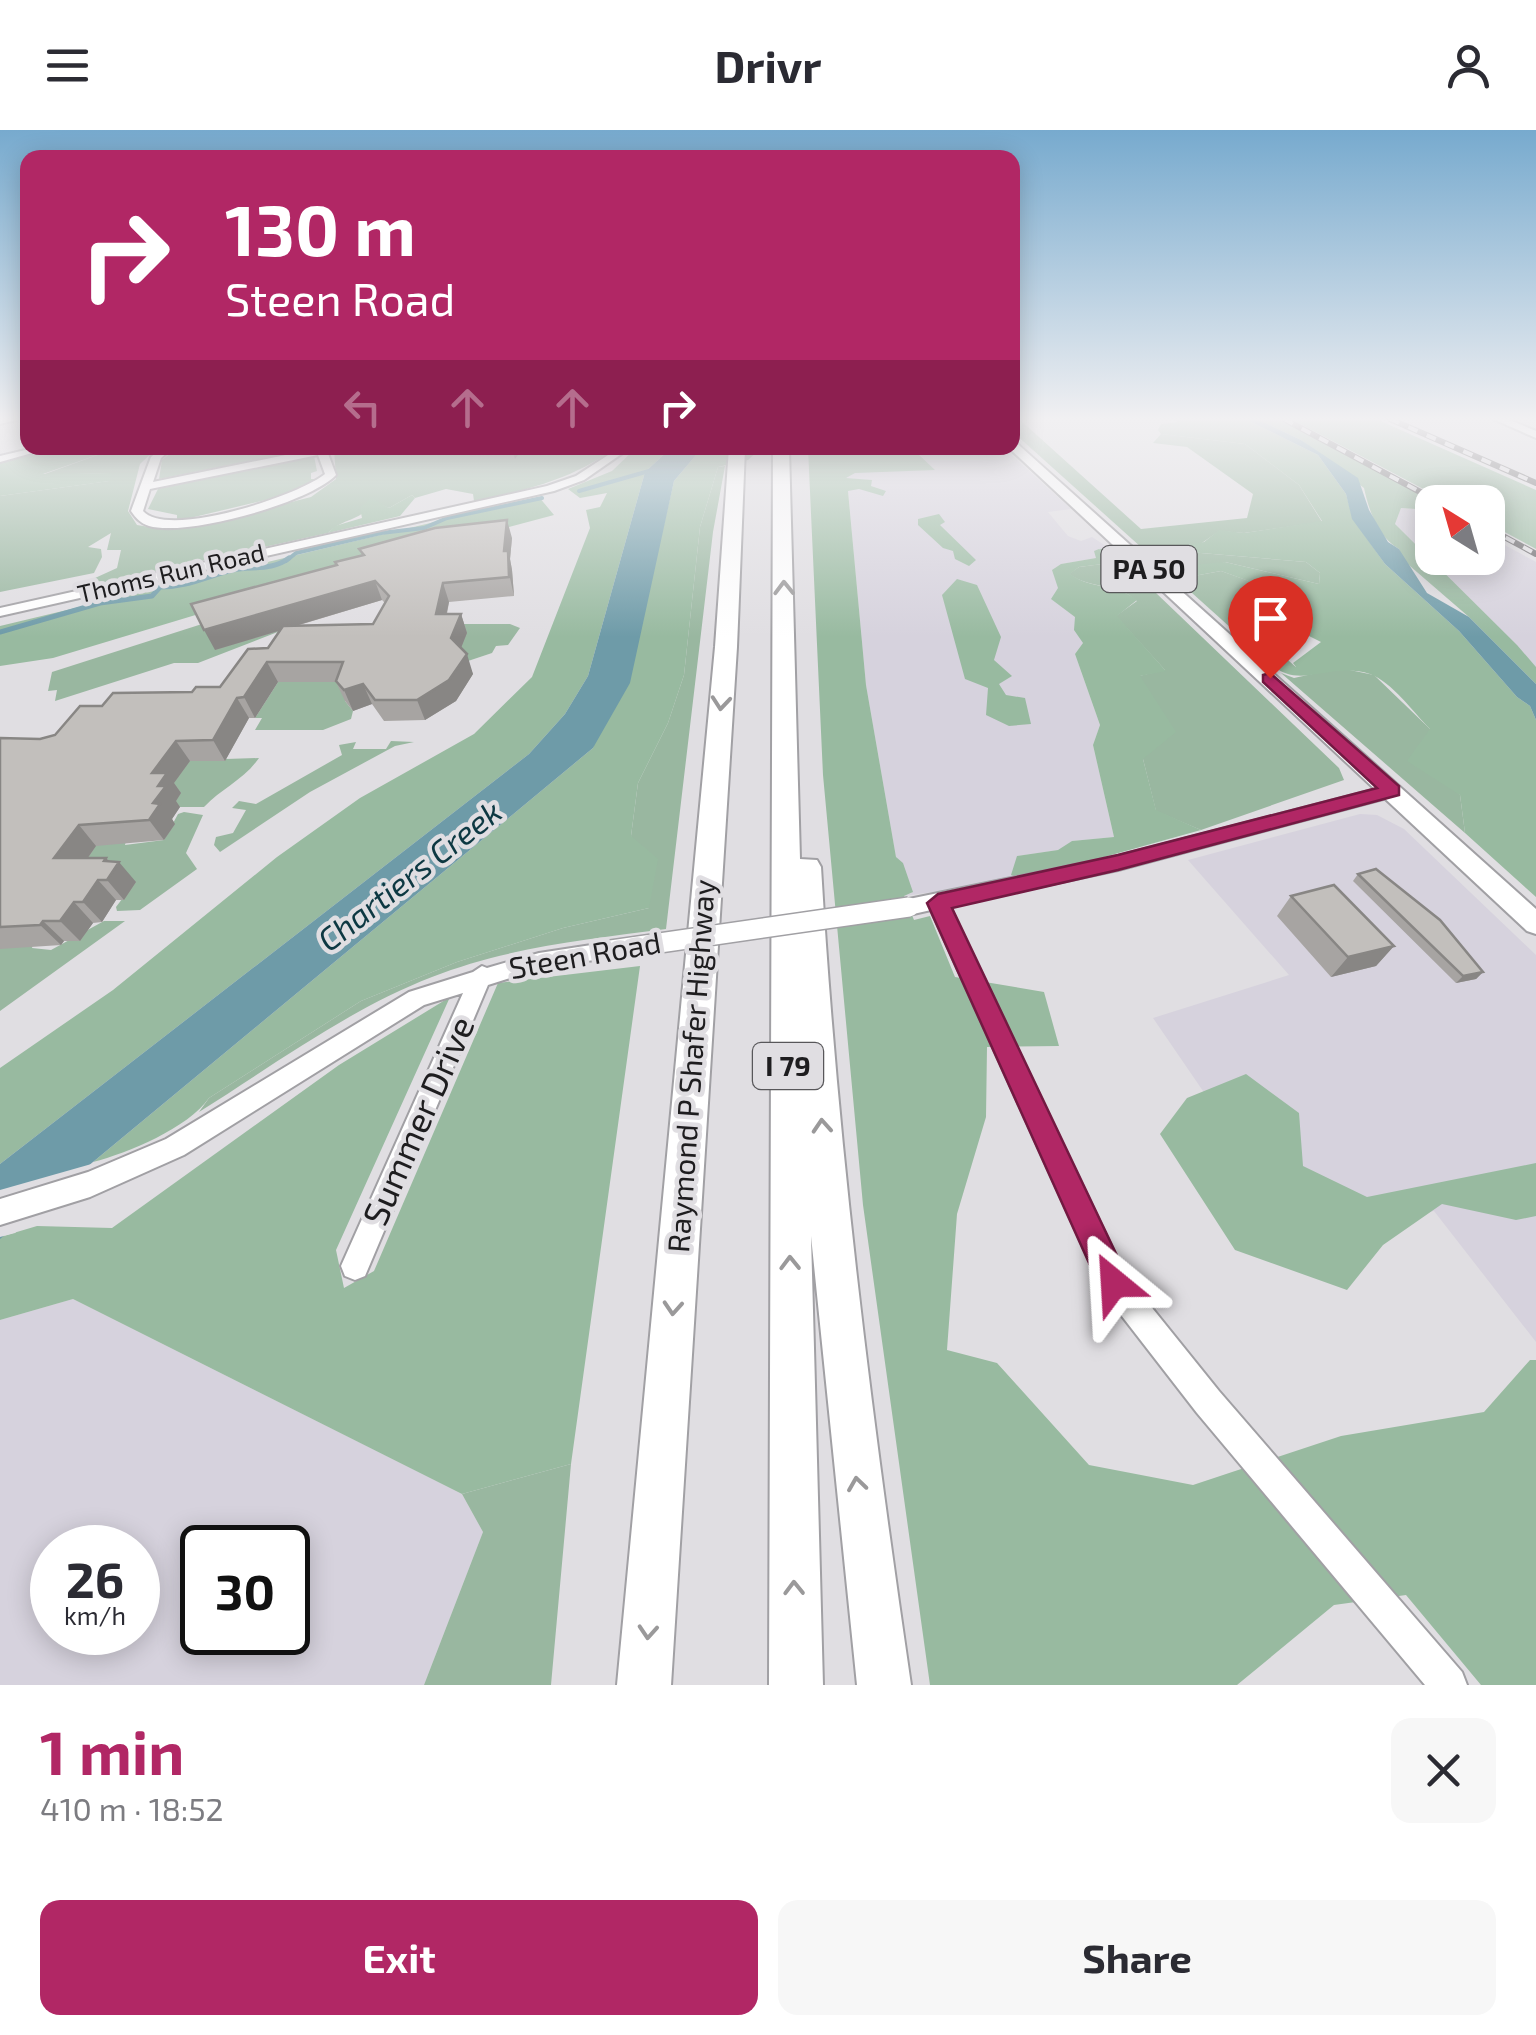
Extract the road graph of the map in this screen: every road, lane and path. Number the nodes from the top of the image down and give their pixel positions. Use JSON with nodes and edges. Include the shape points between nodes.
{"nodes":[{"id":1,"x":144,"y":492,"type":"edge"},
{"id":2,"x":312,"y":492,"type":"edge"},
{"id":3,"x":539,"y":492,"type":"edge"},
{"id":4,"x":735,"y":492,"type":"edge"},
{"id":5,"x":782,"y":492,"type":"edge"},
{"id":6,"x":1065,"y":492,"type":"edge"},
{"id":7,"x":0,"y":612,"type":"edge"},
{"id":8,"x":785,"y":637,"type":"junction"},
{"id":9,"x":1392,"y":790,"type":"junction"},
{"id":10,"x":938,"y":903,"type":"junction"},
{"id":11,"x":1536,"y":924,"type":"edge"},
{"id":12,"x":482,"y":975,"type":"junction"},
{"id":13,"x":0,"y":1212,"type":"edge"},
{"id":14,"x":356,"y":1266,"type":"dead end"},
{"id":15,"x":644,"y":1685,"type":"edge"},
{"id":16,"x":796,"y":1685,"type":"edge"},
{"id":17,"x":884,"y":1685,"type":"edge"},
{"id":18,"x":1449,"y":1685,"type":"edge"}],
"edges":[{"from":1,"to":2,"type":"street","via":[[137,512],[142,520],[173,524]]},
{"from":3,"to":7,"type":"street","name":"Thoms Run Road"},
{"from":4,"to":15,"type":"highway","name":"Raymond P Shafer Highway","one_way":true},
{"from":8,"to":5,"type":"highway","number":"I 79","one_way":true},
{"from":6,"to":9,"type":"main road","number":"PA 50"},
{"from":16,"to":8,"type":"highway","number":"I 79","one_way":true},
{"from":17,"to":8,"type":"highway","one_way":true,"via":[[845,1396],[809,952],[804,779]]},
{"from":9,"to":10,"type":"street","name":"Steen Road"},
{"from":9,"to":11,"type":"main road","number":"PA 50"},
{"from":10,"to":12,"type":"street","name":"Steen Road","bridge":true},
{"from":10,"to":18,"type":"street","via":[[1114,1283]]},
{"from":12,"to":13,"type":"street","name":"Steen Road","via":[[417,998],[175,1147],[90,1184]]},
{"from":12,"to":14,"type":"street","name":"Summer Drive"}]}
